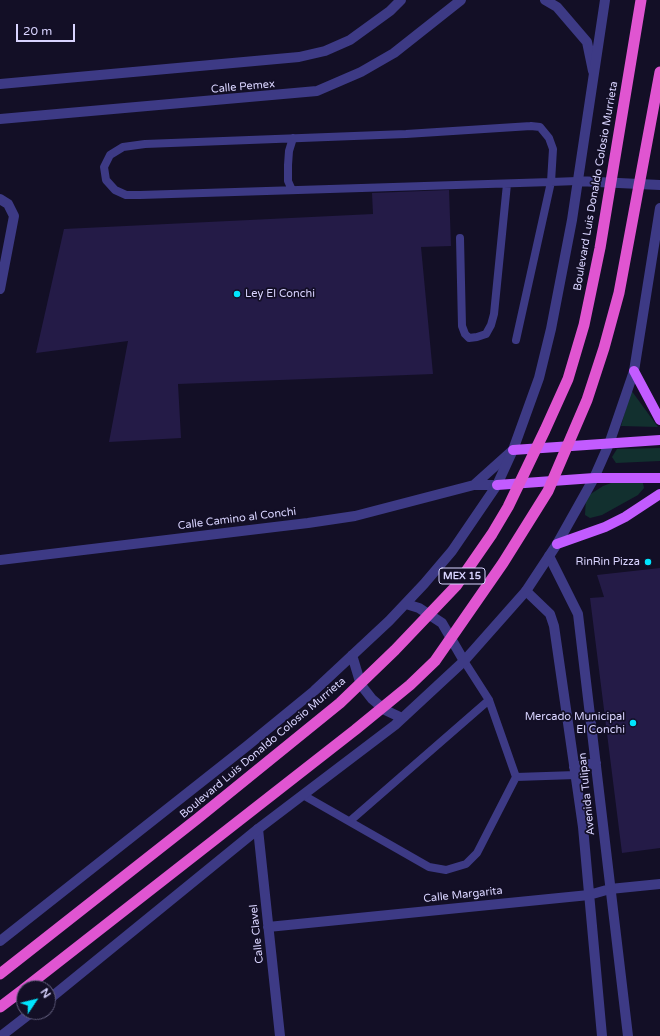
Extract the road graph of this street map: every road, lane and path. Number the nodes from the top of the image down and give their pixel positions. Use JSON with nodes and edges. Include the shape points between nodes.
{"nodes":[{"id":1,"x":401,"y":0,"type":"edge"},
{"id":2,"x":461,"y":0,"type":"edge"},
{"id":3,"x":546,"y":0,"type":"edge"},
{"id":4,"x":605,"y":0,"type":"edge"},
{"id":5,"x":641,"y":0,"type":"edge"},
{"id":6,"x":593,"y":71,"type":"junction"},
{"id":7,"x":660,"y":72,"type":"edge"},
{"id":8,"x":0,"y":84,"type":"edge"},
{"id":9,"x":0,"y":119,"type":"edge"},
{"id":10,"x":293,"y":138,"type":"junction"},
{"id":11,"x":577,"y":181,"type":"junction"},
{"id":12,"x":551,"y":182,"type":"junction"},
{"id":13,"x":507,"y":184,"type":"junction"},
{"id":14,"x":660,"y":185,"type":"edge"},
{"id":15,"x":292,"y":190,"type":"junction"},
{"id":16,"x":0,"y":199,"type":"edge"},
{"id":17,"x":660,"y":208,"type":"edge"},
{"id":18,"x":460,"y":238,"type":"dead end"},
{"id":19,"x":0,"y":289,"type":"edge"},
{"id":20,"x":516,"y":340,"type":"dead end"},
{"id":21,"x":634,"y":371,"type":"junction"},
{"id":22,"x":660,"y":420,"type":"edge"},
{"id":23,"x":660,"y":440,"type":"edge"},
{"id":24,"x":609,"y":444,"type":"junction"},
{"id":25,"x":513,"y":450,"type":"junction"},
{"id":26,"x":594,"y":478,"type":"junction"},
{"id":27,"x":660,"y":478,"type":"edge"},
{"id":28,"x":474,"y":485,"type":"junction"},
{"id":29,"x":497,"y":485,"type":"junction"},
{"id":30,"x":660,"y":494,"type":"edge"},
{"id":31,"x":556,"y":544,"type":"junction"},
{"id":32,"x":549,"y":556,"type":"junction"},
{"id":33,"x":0,"y":560,"type":"edge"},
{"id":34,"x":526,"y":591,"type":"junction"},
{"id":35,"x":406,"y":604,"type":"junction"},
{"id":36,"x":352,"y":655,"type":"junction"},
{"id":37,"x":464,"y":660,"type":"junction"},
{"id":38,"x":489,"y":700,"type":"junction"},
{"id":39,"x":402,"y":718,"type":"junction"},
{"id":40,"x":596,"y":763,"type":"junction"},
{"id":41,"x":575,"y":771,"type":"junction"},
{"id":42,"x":516,"y":777,"type":"junction"},
{"id":43,"x":303,"y":795,"type":"junction"},
{"id":44,"x":350,"y":821,"type":"junction"},
{"id":45,"x":258,"y":829,"type":"junction"},
{"id":46,"x":660,"y":884,"type":"edge"},
{"id":47,"x":610,"y":889,"type":"junction"},
{"id":48,"x":589,"y":895,"type":"junction"},
{"id":49,"x":268,"y":927,"type":"junction"},
{"id":50,"x":0,"y":941,"type":"edge"},
{"id":51,"x":0,"y":974,"type":"edge"},
{"id":52,"x":34,"y":980,"type":"edge"},
{"id":53,"x":56,"y":993,"type":"edge"},
{"id":54,"x":16,"y":995,"type":"edge"},
{"id":55,"x":0,"y":1008,"type":"edge"},
{"id":56,"x":22,"y":1020,"type":"edge"},
{"id":57,"x":1,"y":1036,"type":"edge"},
{"id":58,"x":280,"y":1036,"type":"edge"},
{"id":59,"x":602,"y":1036,"type":"edge"},
{"id":60,"x":628,"y":1036,"type":"edge"}],
"edges":[{"from":1,"to":8,"type":"street","via":[[350,40],[326,51],[299,57]]},
{"from":2,"to":9,"type":"street","name":"Calle Pemex","via":[[394,53],[361,72],[317,91]]},
{"from":3,"to":6,"type":"street","via":[[562,11],[587,42]]},
{"from":4,"to":6,"type":"street","number":"MEX 15"},
{"from":5,"to":51,"type":"highway","name":"Boulevard Luis Donaldo Colosio Murrieta","number":"MEX 15","bridge":true,"via":[[600,248],[582,332],[568,379],[552,416],[519,486],[492,534],[456,586],[340,703]]},
{"from":6,"to":11,"type":"street","number":"MEX 15"},
{"from":7,"to":52,"type":"highway","number":"MEX 15","bridge":true,"via":[[619,294],[587,400],[548,491],[503,563],[435,662],[355,730]]},
{"from":10,"to":12,"type":"lane","via":[[535,127],[545,132],[552,149]]},
{"from":10,"to":15,"type":"lane","via":[[288,165],[288,181]]},
{"from":10,"to":15,"type":"lane","via":[[145,144],[123,148],[110,155],[104,167],[106,180],[115,190],[126,195]]},
{"from":11,"to":12,"type":"lane"},
{"from":11,"to":14,"type":"street"},
{"from":11,"to":25,"type":"street","number":"MEX 15","via":[[572,220],[542,364]]},
{"from":12,"to":13,"type":"lane"},
{"from":12,"to":20,"type":"lane"},
{"from":13,"to":15,"type":"lane"},
{"from":13,"to":18,"type":"lane","via":[[494,314],[486,334],[477,337],[469,338],[462,326]]},
{"from":16,"to":19,"type":"street","via":[[8,204],[14,216]]},
{"from":17,"to":21,"type":"street"},
{"from":21,"to":22,"type":"main road"},
{"from":21,"to":24,"type":"street"},
{"from":23,"to":24,"type":"main road"},
{"from":24,"to":25,"type":"main road"},
{"from":24,"to":26,"type":"street"},
{"from":25,"to":28,"type":"street"},
{"from":25,"to":29,"type":"street","number":"MEX 15"},
{"from":26,"to":27,"type":"main road"},
{"from":26,"to":29,"type":"main road"},
{"from":26,"to":31,"type":"street"},
{"from":28,"to":29,"type":"street"},
{"from":28,"to":33,"type":"street","name":"Calle Camino al Conchi","via":[[355,516]]},
{"from":29,"to":35,"type":"street","number":"MEX 15","via":[[452,551]]},
{"from":30,"to":31,"type":"main road","via":[[605,527]]},
{"from":31,"to":32,"type":"street"},
{"from":32,"to":34,"type":"street"},
{"from":32,"to":40,"type":"street","name":"Avenida Tulipan","via":[[578,614]]},
{"from":34,"to":37,"type":"street"},
{"from":34,"to":41,"type":"street","name":"Avenida Tulipan","via":[[542,604],[550,614],[554,626]]},
{"from":35,"to":36,"type":"street","number":"MEX 15"},
{"from":35,"to":37,"type":"street","via":[[419,608],[442,623]]},
{"from":36,"to":39,"type":"street","via":[[361,685],[372,699],[384,710]]},
{"from":36,"to":50,"type":"street","number":"MEX 15","via":[[247,746]]},
{"from":37,"to":38,"type":"lane"},
{"from":37,"to":39,"type":"street"},
{"from":38,"to":42,"type":"lane"},
{"from":38,"to":44,"type":"lane"},
{"from":39,"to":43,"type":"street"},
{"from":40,"to":41,"type":"street"},
{"from":40,"to":47,"type":"street","name":"Avenida Tulipan"},
{"from":41,"to":42,"type":"lane"},
{"from":41,"to":48,"type":"street","name":"Avenida Tulipan"},
{"from":42,"to":44,"type":"lane","via":[[477,853],[466,864],[446,870],[430,867]]},
{"from":43,"to":44,"type":"lane"},
{"from":43,"to":45,"type":"street"},
{"from":45,"to":49,"type":"street","name":"Calle Clavel"},
{"from":45,"to":53,"type":"street"},
{"from":46,"to":47,"type":"street","name":"Calle Margarita"},
{"from":47,"to":48,"type":"street","name":"Calle Margarita"},
{"from":47,"to":60,"type":"street","name":"Avenida Tulipan"},
{"from":48,"to":49,"type":"street","name":"Calle Margarita"},
{"from":48,"to":59,"type":"street","name":"Avenida Tulipan"},
{"from":49,"to":58,"type":"street","name":"Calle Clavel"},
{"from":54,"to":55,"type":"highway","number":"MEX 15"},
{"from":56,"to":57,"type":"street"}]}
